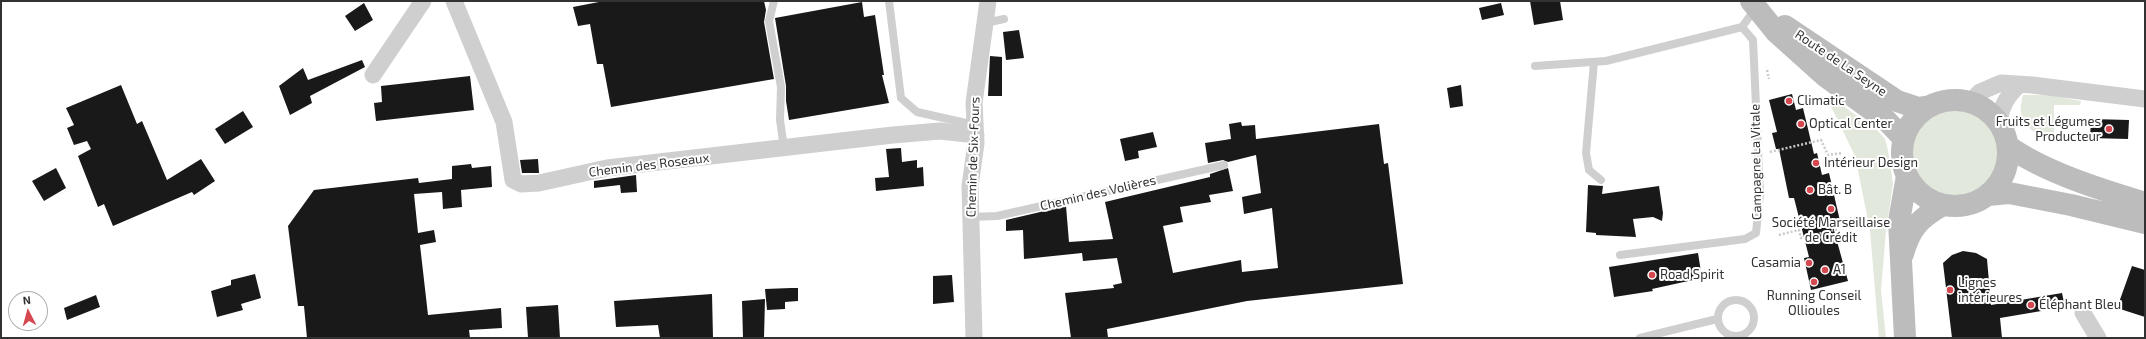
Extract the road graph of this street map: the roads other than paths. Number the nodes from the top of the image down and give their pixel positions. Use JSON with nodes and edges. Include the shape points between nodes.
{"nodes":[{"id":1,"x":423,"y":1,"type":"edge"},
{"id":2,"x":454,"y":1,"type":"edge"},
{"id":3,"x":774,"y":1,"type":"edge"},
{"id":4,"x":889,"y":1,"type":"edge"},
{"id":5,"x":988,"y":1,"type":"edge"},
{"id":6,"x":1754,"y":4,"type":"edge"},
{"id":7,"x":1004,"y":19,"type":"dead end"},
{"id":8,"x":985,"y":23,"type":"junction"},
{"id":9,"x":1742,"y":27,"type":"junction"},
{"id":10,"x":1594,"y":62,"type":"junction"},
{"id":11,"x":1535,"y":66,"type":"dead end"},
{"id":12,"x":373,"y":75,"type":"dead end"},
{"id":13,"x":2019,"y":85,"type":"junction"},
{"id":14,"x":2145,"y":99,"type":"edge"},
{"id":15,"x":1970,"y":101,"type":"junction"},
{"id":16,"x":1930,"y":106,"type":"junction"},
{"id":17,"x":1998,"y":121,"type":"junction"},
{"id":18,"x":976,"y":130,"type":"junction"},
{"id":19,"x":1904,"y":139,"type":"junction"},
{"id":20,"x":2008,"y":146,"type":"junction"},
{"id":21,"x":784,"y":148,"type":"junction"},
{"id":22,"x":1224,"y":164,"type":"dead end"},
{"id":23,"x":1907,"y":176,"type":"junction"},
{"id":24,"x":1601,"y":180,"type":"dead end"},
{"id":25,"x":1988,"y":196,"type":"junction"},
{"id":26,"x":2145,"y":203,"type":"edge"},
{"id":27,"x":1943,"y":205,"type":"junction"},
{"id":28,"x":971,"y":217,"type":"junction"},
{"id":29,"x":2145,"y":223,"type":"edge"},
{"id":30,"x":1620,"y":255,"type":"dead end"},
{"id":31,"x":1901,"y":262,"type":"junction"},
{"id":32,"x":2084,"y":313,"type":"dead end"},
{"id":33,"x":1717,"y":319,"type":"junction"},
{"id":34,"x":974,"y":338,"type":"edge"},
{"id":35,"x":1640,"y":338,"type":"edge"},
{"id":36,"x":1905,"y":338,"type":"edge"},
{"id":37,"x":2098,"y":338,"type":"edge"}],
"edges":[{"from":1,"to":12,"type":"street"},
{"from":2,"to":21,"type":"street","name":"Chemin des Roseaux","via":[[504,122],[513,180],[521,184],[539,183],[607,168]]},
{"from":3,"to":21,"type":"lane","via":[[769,21],[781,87],[780,120]]},
{"from":4,"to":18,"type":"lane","via":[[901,98],[917,112]]},
{"from":5,"to":8,"type":"street","name":"Chemin de Six-Fours"},
{"from":6,"to":9,"type":"lane"},
{"from":6,"to":16,"type":"main road","name":"Route de La Seyne","via":[[1897,101],[1918,108]]},
{"from":6,"to":19,"type":"main road","name":"Route de La Seyne","via":[[1776,32],[1825,76],[1887,121]]},
{"from":7,"to":8,"type":"lane"},
{"from":8,"to":18,"type":"street","name":"Chemin de Six-Fours","via":[[974,103]]},
{"from":9,"to":10,"type":"lane","via":[[1606,62]]},
{"from":9,"to":30,"type":"lane","name":"Campagne La Vitale","via":[[1753,40],[1760,194],[1756,233],[1745,239]]},
{"from":10,"to":11,"type":"lane"},
{"from":10,"to":24,"type":"lane","via":[[1586,153],[1589,170]]},
{"from":13,"to":14,"type":"street"},
{"from":13,"to":15,"type":"street","via":[[2001,83],[1980,92]]},
{"from":13,"to":17,"type":"street","via":[[2009,94],[2002,106]]},
{"from":15,"to":16,"type":"main road","via":[[1950,100]]},
{"from":15,"to":17,"type":"main road","via":[[1991,112]]},
{"from":16,"to":19,"type":"main road","via":[[1914,120]]},
{"from":17,"to":20,"type":"main road","via":[[2005,133]]},
{"from":18,"to":21,"type":"street","name":"Chemin des Roseaux","via":[[940,131]]},
{"from":18,"to":28,"type":"street","name":"Chemin de Six-Fours","via":[[970,186]]},
{"from":19,"to":23,"type":"main road","via":[[1902,158]]},
{"from":20,"to":25,"type":"main road","via":[[2009,158],[2002,179]]},
{"from":20,"to":26,"type":"main road","via":[[2034,162],[2082,182]]},
{"from":22,"to":28,"type":"lane","name":"Chemin des Volières","via":[[1072,202],[997,216]]},
{"from":23,"to":27,"type":"main road","via":[[1922,194]]},
{"from":23,"to":31,"type":"main road","via":[[1900,221]]},
{"from":25,"to":27,"type":"main road","via":[[1974,203]]},
{"from":25,"to":29,"type":"main road","via":[[2009,193]]},
{"from":27,"to":31,"type":"main road","via":[[1917,223],[1908,238]]},
{"from":28,"to":34,"type":"street","name":"Chemin de Six-Fours"},
{"from":31,"to":36,"type":"main road"},
{"from":32,"to":37,"type":"street"},
{"from":33,"to":33,"type":"lane","via":[[1721,330],[1732,336],[1744,335],[1754,321],[1752,309],[1737,300],[1721,307]]},
{"from":33,"to":35,"type":"lane"}]}
